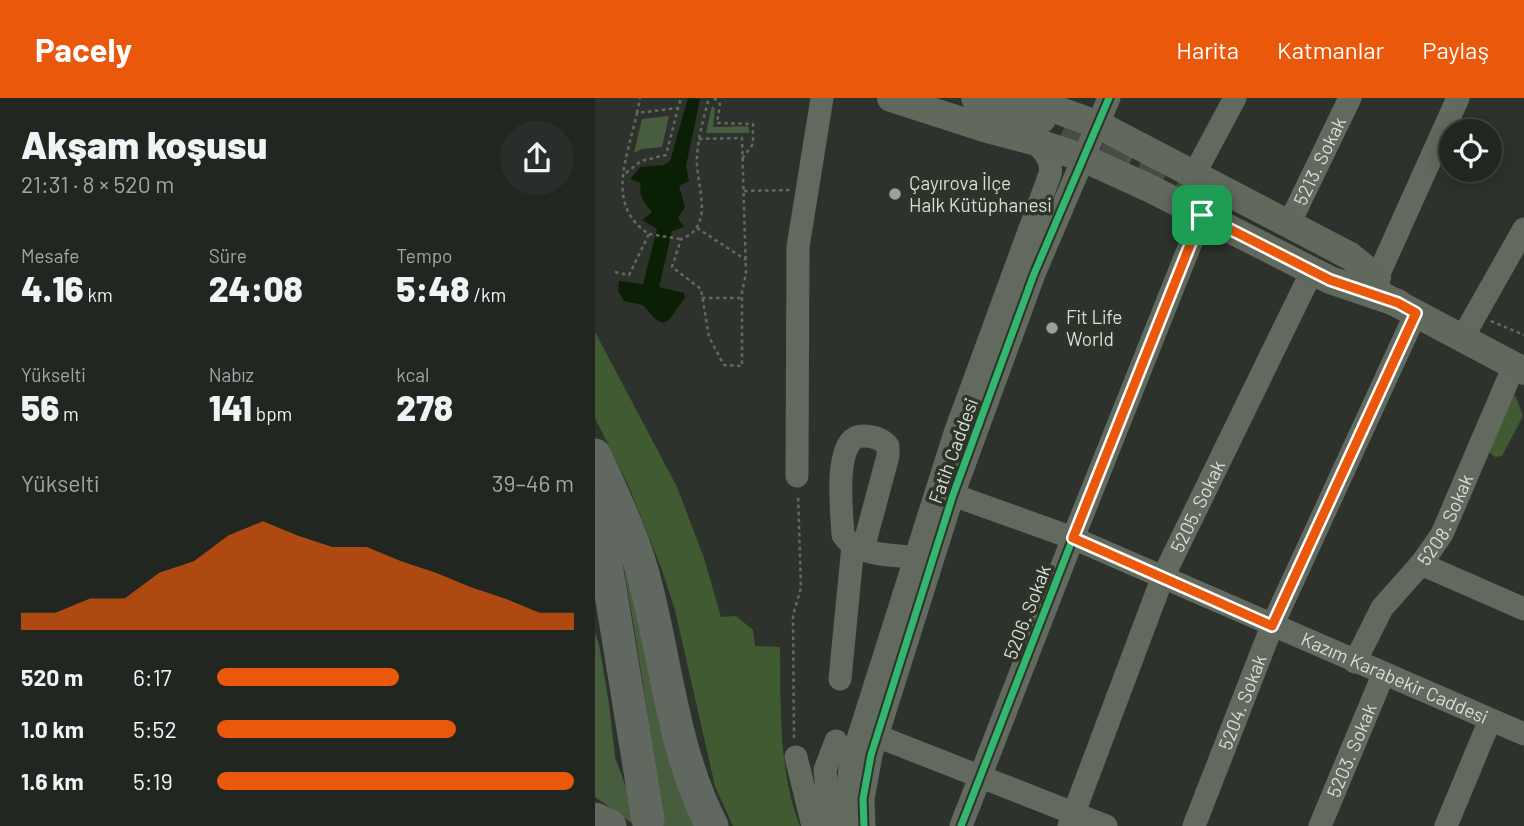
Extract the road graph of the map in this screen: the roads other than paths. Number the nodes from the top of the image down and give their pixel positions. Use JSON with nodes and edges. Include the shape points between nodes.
{"nodes":[{"id":1,"x":822,"y":98,"type":"edge"},
{"id":2,"x":891,"y":98,"type":"edge"},
{"id":3,"x":941,"y":98,"type":"edge"},
{"id":4,"x":975,"y":98,"type":"edge"},
{"id":5,"x":1024,"y":98,"type":"edge"},
{"id":6,"x":1109,"y":98,"type":"edge"},
{"id":7,"x":1235,"y":98,"type":"edge"},
{"id":8,"x":1350,"y":98,"type":"edge"},
{"id":9,"x":1458,"y":98,"type":"edge"},
{"id":10,"x":1099,"y":125,"type":"junction"},
{"id":11,"x":1033,"y":141,"type":"junction"},
{"id":12,"x":1083,"y":158,"type":"junction"},
{"id":13,"x":1192,"y":185,"type":"junction"},
{"id":14,"x":1289,"y":224,"type":"junction"},
{"id":15,"x":1524,"y":229,"type":"edge"},
{"id":16,"x":1312,"y":271,"type":"junction"},
{"id":17,"x":1377,"y":278,"type":"junction"},
{"id":18,"x":1407,"y":308,"type":"junction"},
{"id":19,"x":1472,"y":321,"type":"junction"},
{"id":20,"x":1521,"y":364,"type":"edge"},
{"id":21,"x":595,"y":455,"type":"edge"},
{"id":22,"x":797,"y":477,"type":"road end"},
{"id":23,"x":953,"y":495,"type":"junction"},
{"id":24,"x":595,"y":512,"type":"edge"},
{"id":25,"x":1073,"y":538,"type":"junction"},
{"id":26,"x":1421,"y":564,"type":"junction"},
{"id":27,"x":920,"y":567,"type":"junction"},
{"id":28,"x":1162,"y":579,"type":"junction"},
{"id":29,"x":1524,"y":608,"type":"edge"},
{"id":30,"x":1272,"y":626,"type":"junction"},
{"id":31,"x":1355,"y":662,"type":"junction"},
{"id":32,"x":1383,"y":675,"type":"junction"},
{"id":33,"x":840,"y":678,"type":"dead end"},
{"id":34,"x":1490,"y":720,"type":"junction"},
{"id":35,"x":1524,"y":734,"type":"edge"},
{"id":36,"x":877,"y":736,"type":"junction"},
{"id":37,"x":836,"y":741,"type":"dead end"},
{"id":38,"x":796,"y":757,"type":"road end"},
{"id":39,"x":982,"y":776,"type":"junction"},
{"id":40,"x":825,"y":778,"type":"junction"},
{"id":41,"x":595,"y":819,"type":"edge"},
{"id":42,"x":648,"y":820,"type":"dead end"},
{"id":43,"x":1072,"y":820,"type":"edge"},
{"id":44,"x":610,"y":826,"type":"edge"},
{"id":45,"x":712,"y":826,"type":"edge"},
{"id":46,"x":814,"y":826,"type":"edge"},
{"id":47,"x":830,"y":826,"type":"edge"},
{"id":48,"x":848,"y":826,"type":"edge"},
{"id":49,"x":864,"y":826,"type":"edge"},
{"id":50,"x":961,"y":826,"type":"edge"},
{"id":51,"x":1106,"y":826,"type":"edge"},
{"id":52,"x":1194,"y":826,"type":"edge"},
{"id":53,"x":1320,"y":826,"type":"edge"},
{"id":54,"x":1447,"y":826,"type":"edge"}],
"edges":[{"from":1,"to":22,"type":"street","via":[[798,247]]},
{"from":2,"to":11,"type":"main road"},
{"from":3,"to":4,"type":"main road","via":[[1063,132]]},
{"from":5,"to":10,"type":"main road"},
{"from":6,"to":10,"type":"street","name":"Fatih Caddesi"},
{"from":7,"to":13,"type":"street","name":"5206. Sokak"},
{"from":8,"to":14,"type":"street","name":"5213. Sokak"},
{"from":9,"to":17,"type":"street"},
{"from":10,"to":12,"type":"street","name":"Fatih Caddesi"},
{"from":10,"to":13,"type":"main road"},
{"from":11,"to":12,"type":"main road"},
{"from":11,"to":27,"type":"street","via":[[1047,156],[1050,174],[955,433]]},
{"from":12,"to":13,"type":"main road","via":[[1151,189]]},
{"from":12,"to":23,"type":"street","name":"Fatih Caddesi","via":[[1034,274]]},
{"from":13,"to":14,"type":"main road"},
{"from":13,"to":16,"type":"main road"},
{"from":13,"to":17,"type":"main road"},
{"from":13,"to":18,"type":"main road"},
{"from":13,"to":25,"type":"street","name":"5206. Sokak"},
{"from":14,"to":17,"type":"main road","via":[[1350,256]]},
{"from":15,"to":19,"type":"street"},
{"from":16,"to":18,"type":"main road"},
{"from":16,"to":28,"type":"street","name":"5205. Sokak"},
{"from":17,"to":19,"type":"main road"},
{"from":18,"to":20,"type":"main road"},
{"from":18,"to":30,"type":"street","name":"5204. Sokak"},
{"from":19,"to":20,"type":"main road"},
{"from":20,"to":26,"type":"street","name":"5208. Sokak","via":[[1456,506]]},
{"from":21,"to":45,"type":"highway","via":[[639,558],[687,768]]},
{"from":23,"to":25,"type":"street","name":"Kazım Karabekir Caddesi"},
{"from":23,"to":27,"type":"street","name":"Fatih Caddesi"},
{"from":24,"to":42,"type":"highway"},
{"from":25,"to":28,"type":"street","name":"Kazım Karabekir Caddesi"},
{"from":25,"to":39,"type":"street","name":"5206. Sokak"},
{"from":26,"to":29,"type":"street"},
{"from":26,"to":31,"type":"street","name":"5208. Sokak","via":[[1382,608]]},
{"from":27,"to":33,"type":"street","via":[[864,549]]},
{"from":27,"to":36,"type":"street","name":"Fatih Caddesi"},
{"from":27,"to":48,"type":"street","via":[[851,761]]},
{"from":28,"to":30,"type":"street","name":"Kazım Karabekir Caddesi"},
{"from":28,"to":43,"type":"street","name":"5205. Sokak"},
{"from":30,"to":31,"type":"street","name":"Kazım Karabekir Caddesi"},
{"from":30,"to":52,"type":"street","name":"5204. Sokak"},
{"from":31,"to":32,"type":"street","name":"Kazım Karabekir Caddesi"},
{"from":32,"to":34,"type":"street","name":"Kazım Karabekir Caddesi"},
{"from":32,"to":53,"type":"street","name":"5203. Sokak"},
{"from":34,"to":35,"type":"street","name":"Kazım Karabekir Caddesi"},
{"from":34,"to":54,"type":"street"},
{"from":36,"to":39,"type":"street"},
{"from":36,"to":49,"type":"street","name":"Fatih Caddesi","via":[[866,776]]},
{"from":37,"to":40,"type":"street","via":[[826,762]]},
{"from":38,"to":46,"type":"street"},
{"from":39,"to":43,"type":"street"},
{"from":39,"to":50,"type":"street","name":"5206. Sokak"},
{"from":40,"to":46,"type":"street"},
{"from":40,"to":47,"type":"street"},
{"from":41,"to":44,"type":"highway"},
{"from":43,"to":51,"type":"street"}]}
